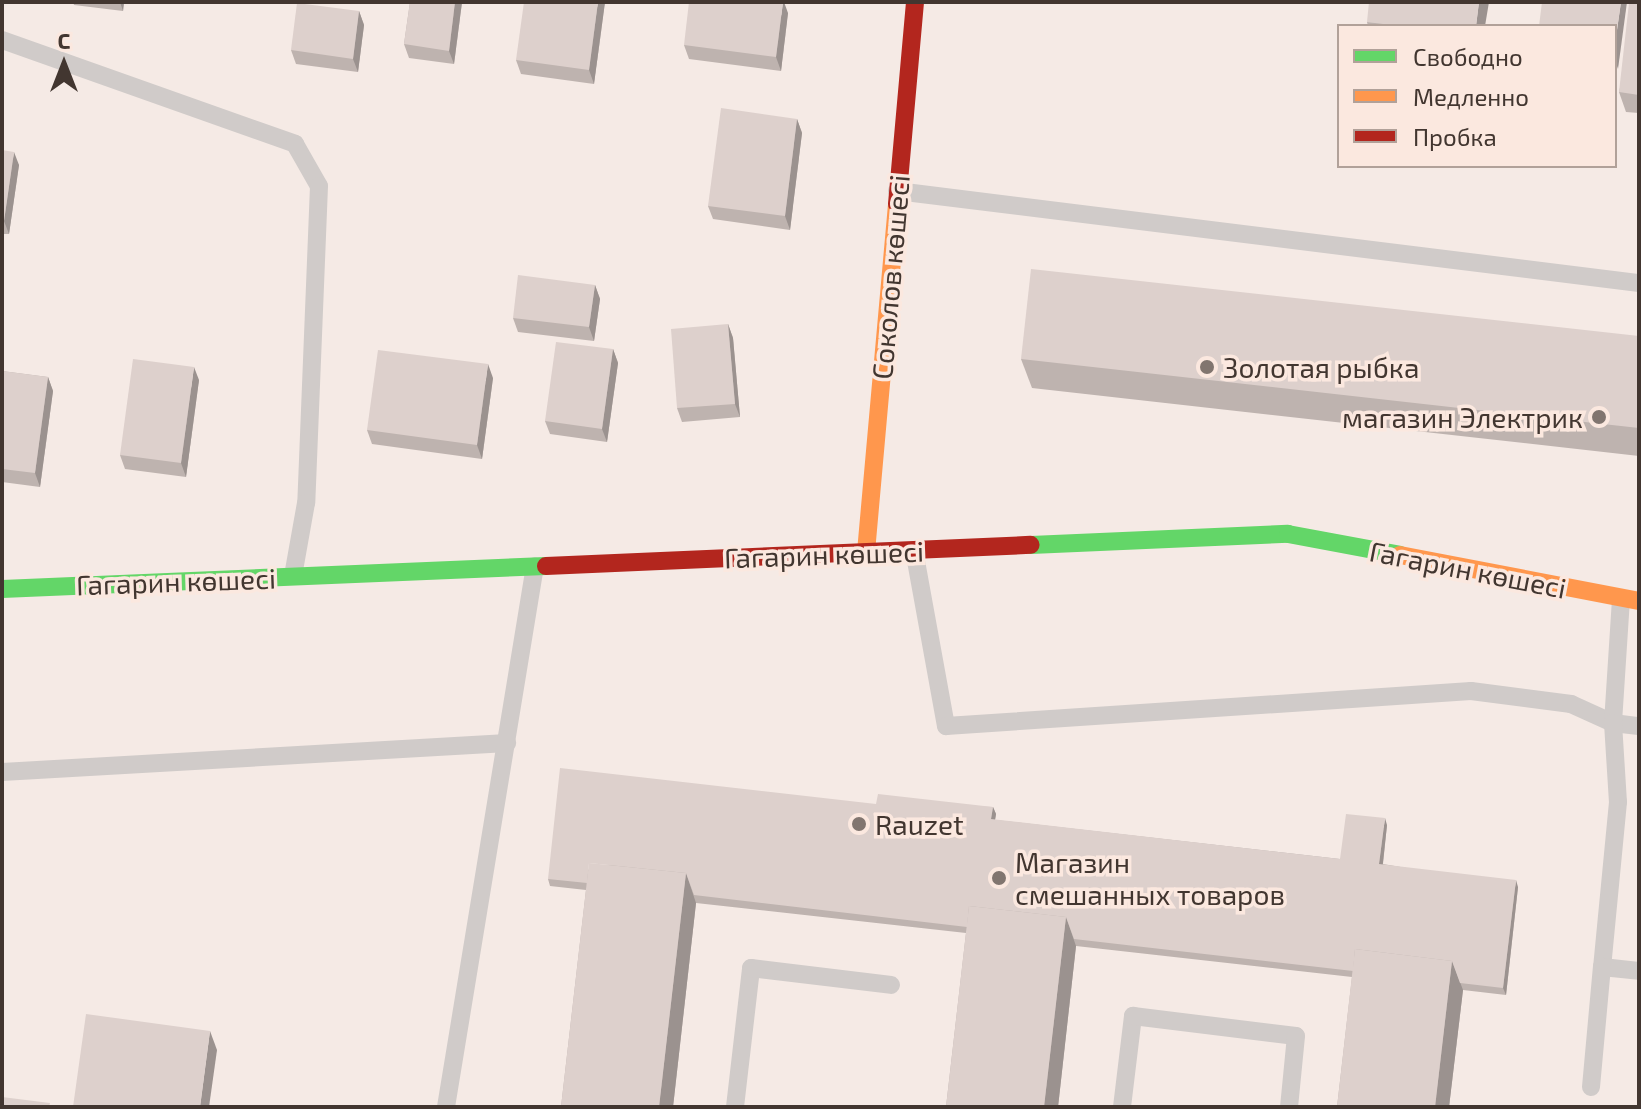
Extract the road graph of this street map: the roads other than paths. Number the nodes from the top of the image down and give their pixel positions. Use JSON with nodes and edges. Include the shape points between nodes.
{"nodes":[{"id":1,"x":915,"y":2,"type":"edge"},
{"id":2,"x":2,"y":40,"type":"edge"},
{"id":3,"x":897,"y":191,"type":"junction"},
{"id":4,"x":1639,"y":283,"type":"edge"},
{"id":5,"x":914,"y":550,"type":"junction"},
{"id":6,"x":866,"y":552,"type":"junction"},
{"id":7,"x":535,"y":566,"type":"junction"},
{"id":8,"x":293,"y":576,"type":"junction"},
{"id":9,"x":2,"y":589,"type":"edge"},
{"id":10,"x":1630,"y":600,"type":"edge"},
{"id":11,"x":1613,"y":723,"type":"junction"},
{"id":12,"x":1639,"y":726,"type":"edge"},
{"id":13,"x":507,"y":743,"type":"junction"},
{"id":14,"x":2,"y":772,"type":"edge"},
{"id":15,"x":1602,"y":967,"type":"junction"},
{"id":16,"x":1639,"y":971,"type":"edge"},
{"id":17,"x":891,"y":985,"type":"dead end"},
{"id":18,"x":1591,"y":1087,"type":"dead end"},
{"id":19,"x":446,"y":1107,"type":"edge"},
{"id":20,"x":735,"y":1107,"type":"edge"},
{"id":21,"x":1122,"y":1107,"type":"edge"},
{"id":22,"x":1289,"y":1107,"type":"edge"}],
"edges":[{"from":1,"to":3,"type":"street","name":"Соколов көшесі"},
{"from":2,"to":8,"type":"lane","via":[[295,144],[319,186],[306,503]]},
{"from":3,"to":4,"type":"lane"},
{"from":3,"to":6,"type":"street","name":"Соколов көшесі"},
{"from":5,"to":6,"type":"street","name":"Гагарин көшесі"},
{"from":5,"to":10,"type":"street","name":"Гагарин көшесі","via":[[1288,534]]},
{"from":5,"to":11,"type":"lane","via":[[946,726],[1471,691],[1571,704]]},
{"from":6,"to":7,"type":"street","name":"Гагарин көшесі"},
{"from":7,"to":8,"type":"street","name":"Гагарин көшесі"},
{"from":7,"to":13,"type":"lane"},
{"from":8,"to":9,"type":"street","name":"Гагарин көшесі"},
{"from":10,"to":11,"type":"lane"},
{"from":11,"to":12,"type":"lane"},
{"from":11,"to":15,"type":"lane","via":[[1618,802]]},
{"from":13,"to":14,"type":"lane"},
{"from":13,"to":19,"type":"lane"},
{"from":15,"to":16,"type":"lane"},
{"from":15,"to":18,"type":"lane"},
{"from":17,"to":20,"type":"lane","via":[[751,968]]},
{"from":21,"to":22,"type":"lane","via":[[1133,1016],[1296,1036]]}]}
